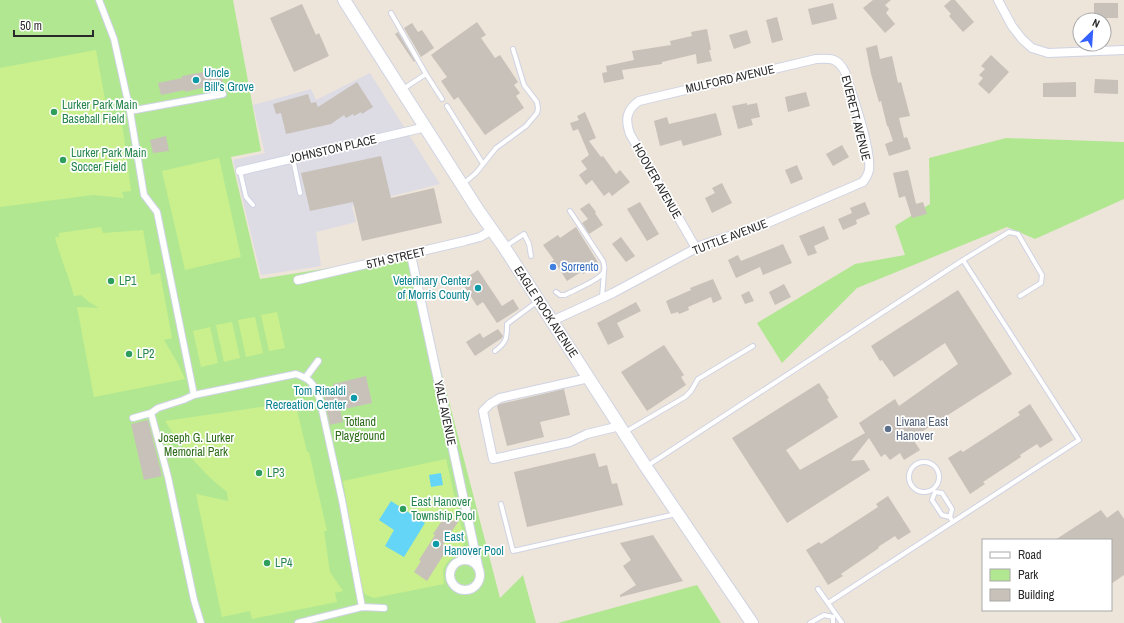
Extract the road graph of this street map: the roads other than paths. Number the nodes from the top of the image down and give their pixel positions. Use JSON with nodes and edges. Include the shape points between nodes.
{"nodes":[{"id":1,"x":99,"y":0,"type":"edge"},
{"id":2,"x":344,"y":0,"type":"edge"},
{"id":3,"x":998,"y":0,"type":"edge"},
{"id":4,"x":391,"y":13,"type":"dead end"},
{"id":5,"x":513,"y":49,"type":"dead end"},
{"id":6,"x":1124,"y":50,"type":"edge"},
{"id":7,"x":836,"y":60,"type":"joint"},
{"id":8,"x":426,"y":74,"type":"junction"},
{"id":9,"x":402,"y":90,"type":"junction"},
{"id":10,"x":223,"y":94,"type":"dead end"},
{"id":11,"x":442,"y":99,"type":"dead end"},
{"id":12,"x":447,"y":106,"type":"dead end"},
{"id":13,"x":130,"y":111,"type":"junction"},
{"id":14,"x":629,"y":111,"type":"joint"},
{"id":15,"x":426,"y":127,"type":"junction"},
{"id":16,"x":293,"y":158,"type":"junction"},
{"id":17,"x":483,"y":164,"type":"junction"},
{"id":18,"x":240,"y":171,"type":"joint"},
{"id":19,"x":866,"y":178,"type":"joint"},
{"id":20,"x":462,"y":185,"type":"junction"},
{"id":21,"x":300,"y":193,"type":"dead end"},
{"id":22,"x":253,"y":205,"type":"dead end"},
{"id":23,"x":570,"y":211,"type":"dead end"},
{"id":24,"x":492,"y":230,"type":"junction"},
{"id":25,"x":504,"y":247,"type":"junction"},
{"id":26,"x":696,"y":248,"type":"junction"},
{"id":27,"x":411,"y":255,"type":"junction"},
{"id":28,"x":531,"y":256,"type":"dead end"},
{"id":29,"x":963,"y":260,"type":"junction"},
{"id":30,"x":604,"y":272,"type":"junction"},
{"id":31,"x":298,"y":280,"type":"dead end"},
{"id":32,"x":556,"y":292,"type":"dead end"},
{"id":33,"x":1020,"y":296,"type":"dead end"},
{"id":34,"x":602,"y":298,"type":"junction"},
{"id":35,"x":539,"y":301,"type":"junction"},
{"id":36,"x":552,"y":321,"type":"junction"},
{"id":37,"x":753,"y":346,"type":"dead end"},
{"id":38,"x":495,"y":351,"type":"dead end"},
{"id":39,"x":318,"y":360,"type":"dead end"},
{"id":40,"x":306,"y":377,"type":"junction"},
{"id":41,"x":589,"y":378,"type":"junction"},
{"id":42,"x":194,"y":396,"type":"junction"},
{"id":43,"x":151,"y":413,"type":"junction"},
{"id":44,"x":133,"y":418,"type":"dead end"},
{"id":45,"x":622,"y":429,"type":"junction"},
{"id":46,"x":646,"y":467,"type":"junction"},
{"id":47,"x":934,"y":490,"type":"junction"},
{"id":48,"x":501,"y":504,"type":"dead end"},
{"id":49,"x":678,"y":514,"type":"junction"},
{"id":50,"x":950,"y":517,"type":"junction"},
{"id":51,"x":953,"y":522,"type":"junction"},
{"id":52,"x":480,"y":570,"type":"dead end"},
{"id":53,"x":818,"y":589,"type":"dead end"},
{"id":54,"x":828,"y":603,"type":"junction"},
{"id":55,"x":362,"y":607,"type":"junction"},
{"id":56,"x":384,"y":608,"type":"dead end"},
{"id":57,"x":835,"y":616,"type":"junction"},
{"id":58,"x":201,"y":623,"type":"edge"},
{"id":59,"x":298,"y":623,"type":"edge"},
{"id":60,"x":752,"y":623,"type":"edge"},
{"id":61,"x":810,"y":623,"type":"edge"},
{"id":62,"x":833,"y":623,"type":"edge"},
{"id":63,"x":842,"y":623,"type":"edge"}],
"edges":[{"from":1,"to":13,"type":"street","via":[[114,39]]},
{"from":2,"to":9,"type":"main road","name":"EAGLE ROCK AVENUE"},
{"from":3,"to":6,"type":"street","via":[[1012,26],[1032,48],[1048,53]]},
{"from":4,"to":8,"type":"lane"},
{"from":5,"to":17,"type":"lane","via":[[524,85],[537,102],[537,113],[526,126],[496,148]]},
{"from":7,"to":14,"type":"street","name":"MULFORD AVENUE","via":[[816,59],[647,99],[633,105]]},
{"from":7,"to":19,"type":"street","name":"EVERETT AVENUE","via":[[845,72],[867,150],[869,168]]},
{"from":8,"to":9,"type":"lane"},
{"from":8,"to":11,"type":"lane"},
{"from":9,"to":15,"type":"main road","name":"EAGLE ROCK AVENUE"},
{"from":10,"to":13,"type":"street"},
{"from":12,"to":17,"type":"lane"},
{"from":13,"to":42,"type":"street","via":[[144,195],[157,212]]},
{"from":14,"to":26,"type":"street","name":"HOOVER AVENUE","via":[[627,125],[630,134]]},
{"from":15,"to":16,"type":"street","name":"JOHNSTON PLACE"},
{"from":15,"to":20,"type":"main road","name":"EAGLE ROCK AVENUE"},
{"from":16,"to":18,"type":"street","name":"JOHNSTON PLACE"},
{"from":16,"to":21,"type":"lane"},
{"from":17,"to":20,"type":"lane"},
{"from":18,"to":22,"type":"lane","via":[[246,197]]},
{"from":19,"to":26,"type":"street","name":"TUTTLE AVENUE","via":[[863,182],[763,225]]},
{"from":20,"to":24,"type":"main road","name":"EAGLE ROCK AVENUE"},
{"from":23,"to":30,"type":"lane","via":[[603,261]]},
{"from":24,"to":25,"type":"main road","name":"EAGLE ROCK AVENUE"},
{"from":24,"to":27,"type":"street","name":"5TH STREET","via":[[480,237]]},
{"from":25,"to":28,"type":"lane","via":[[524,234]]},
{"from":25,"to":35,"type":"main road","name":"EAGLE ROCK AVENUE"},
{"from":26,"to":34,"type":"street","name":"TUTTLE AVENUE","via":[[642,279]]},
{"from":27,"to":31,"type":"street","name":"5TH STREET"},
{"from":27,"to":52,"type":"street","name":"YALE AVENUE"},
{"from":29,"to":33,"type":"lane","via":[[1009,232],[1018,234],[1042,274],[1041,283]]},
{"from":29,"to":46,"type":"lane"},
{"from":29,"to":51,"type":"lane","via":[[1079,440]]},
{"from":30,"to":32,"type":"lane","via":[[600,277],[565,295]]},
{"from":30,"to":34,"type":"lane"},
{"from":34,"to":36,"type":"street","name":"TUTTLE AVENUE"},
{"from":35,"to":36,"type":"main road","name":"EAGLE ROCK AVENUE"},
{"from":35,"to":38,"type":"lane","via":[[507,324],[504,344]]},
{"from":36,"to":41,"type":"main road","name":"EAGLE ROCK AVENUE"},
{"from":37,"to":45,"type":"lane","via":[[698,379],[685,397]]},
{"from":39,"to":40,"type":"street"},
{"from":40,"to":42,"type":"street","via":[[296,374]]},
{"from":40,"to":55,"type":"street","via":[[314,385],[319,396]]},
{"from":41,"to":45,"type":"main road","name":"EAGLE ROCK AVENUE"},
{"from":41,"to":45,"type":"street","via":[[500,398],[490,404],[483,411],[493,459],[570,442],[587,434]]},
{"from":42,"to":43,"type":"street","via":[[158,408]]},
{"from":43,"to":44,"type":"street"},
{"from":43,"to":58,"type":"street"},
{"from":45,"to":46,"type":"main road","name":"EAGLE ROCK AVENUE"},
{"from":46,"to":49,"type":"main road","name":"EAGLE ROCK AVENUE"},
{"from":47,"to":47,"type":"lane","via":[[939,477],[936,468],[928,462],[913,466],[909,474],[910,484],[922,492]]},
{"from":47,"to":50,"type":"lane","via":[[942,493],[952,509]]},
{"from":47,"to":50,"type":"lane","via":[[932,500],[942,515]]},
{"from":48,"to":49,"type":"lane","via":[[514,551]]},
{"from":49,"to":60,"type":"main road","name":"EAGLE ROCK AVENUE"},
{"from":50,"to":51,"type":"lane"},
{"from":51,"to":54,"type":"lane"},
{"from":53,"to":54,"type":"lane"},
{"from":54,"to":57,"type":"lane"},
{"from":55,"to":56,"type":"street"},
{"from":55,"to":59,"type":"street"},
{"from":57,"to":61,"type":"lane","via":[[824,615]]},
{"from":57,"to":62,"type":"lane"},
{"from":57,"to":63,"type":"lane"}]}
